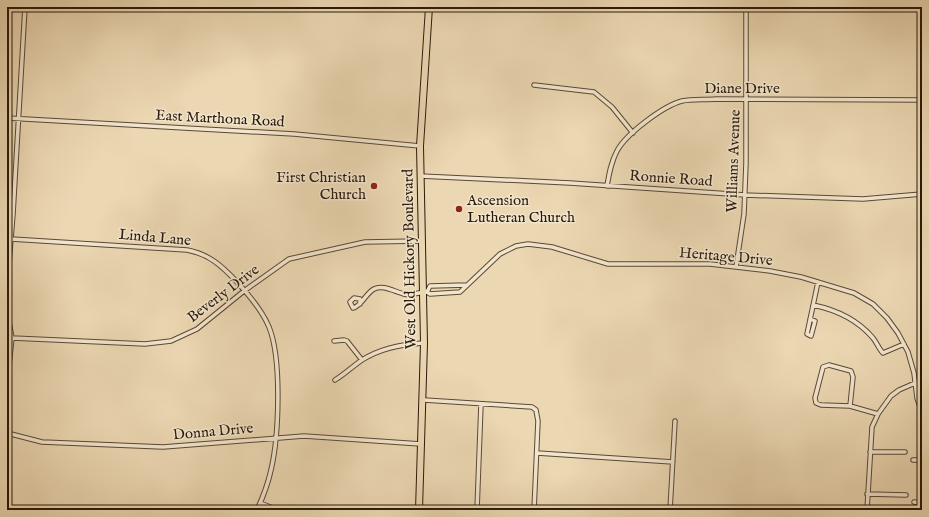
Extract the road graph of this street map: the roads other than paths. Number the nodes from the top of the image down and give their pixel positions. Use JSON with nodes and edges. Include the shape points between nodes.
{"nodes":[{"id":1,"x":25,"y":7,"type":"edge"},
{"id":2,"x":429,"y":7,"type":"edge"},
{"id":3,"x":746,"y":7,"type":"edge"},
{"id":4,"x":534,"y":85,"type":"dead end"},
{"id":5,"x":747,"y":100,"type":"junction"},
{"id":6,"x":922,"y":100,"type":"edge"},
{"id":7,"x":7,"y":118,"type":"edge"},
{"id":8,"x":18,"y":119,"type":"junction"},
{"id":9,"x":632,"y":133,"type":"junction"},
{"id":10,"x":420,"y":146,"type":"junction"},
{"id":11,"x":419,"y":176,"type":"junction"},
{"id":12,"x":607,"y":186,"type":"junction"},
{"id":13,"x":922,"y":194,"type":"edge"},
{"id":14,"x":745,"y":195,"type":"junction"},
{"id":15,"x":11,"y":239,"type":"junction"},
{"id":16,"x":421,"y":241,"type":"junction"},
{"id":17,"x":736,"y":267,"type":"junction"},
{"id":18,"x":818,"y":282,"type":"junction"},
{"id":19,"x":466,"y":285,"type":"junction"},
{"id":20,"x":7,"y":288,"type":"edge"},
{"id":21,"x":244,"y":290,"type":"junction"},
{"id":22,"x":425,"y":292,"type":"junction"},
{"id":23,"x":360,"y":304,"type":"dead end"},
{"id":24,"x":813,"y":305,"type":"junction"},
{"id":25,"x":7,"y":311,"type":"edge"},
{"id":26,"x":810,"y":319,"type":"dead end"},
{"id":27,"x":12,"y":338,"type":"junction"},
{"id":28,"x":334,"y":341,"type":"dead end"},
{"id":29,"x":424,"y":342,"type":"junction"},
{"id":30,"x":904,"y":344,"type":"junction"},
{"id":31,"x":362,"y":360,"type":"junction"},
{"id":32,"x":335,"y":380,"type":"dead end"},
{"id":33,"x":7,"y":383,"type":"edge"},
{"id":34,"x":914,"y":383,"type":"junction"},
{"id":35,"x":424,"y":400,"type":"junction"},
{"id":36,"x":481,"y":404,"type":"junction"},
{"id":37,"x":850,"y":406,"type":"junction"},
{"id":38,"x":922,"y":413,"type":"edge"},
{"id":39,"x":878,"y":414,"type":"junction"},
{"id":40,"x":675,"y":421,"type":"dead end"},
{"id":41,"x":7,"y":433,"type":"edge"},
{"id":42,"x":275,"y":438,"type":"junction"},
{"id":43,"x":422,"y":444,"type":"junction"},
{"id":44,"x":870,"y":452,"type":"junction"},
{"id":45,"x":905,"y":452,"type":"dead end"},
{"id":46,"x":537,"y":453,"type":"junction"},
{"id":47,"x":912,"y":460,"type":"dead end"},
{"id":48,"x":922,"y":460,"type":"edge"},
{"id":49,"x":673,"y":462,"type":"junction"},
{"id":50,"x":868,"y":494,"type":"junction"},
{"id":51,"x":906,"y":495,"type":"dead end"},
{"id":52,"x":914,"y":502,"type":"dead end"},
{"id":53,"x":922,"y":502,"type":"edge"},
{"id":54,"x":260,"y":503,"type":"junction"},
{"id":55,"x":257,"y":510,"type":"edge"},
{"id":56,"x":278,"y":510,"type":"edge"},
{"id":57,"x":419,"y":510,"type":"edge"},
{"id":58,"x":477,"y":510,"type":"edge"},
{"id":59,"x":534,"y":510,"type":"edge"},
{"id":60,"x":670,"y":510,"type":"edge"},
{"id":61,"x":868,"y":510,"type":"edge"}],
"edges":[{"from":1,"to":8,"type":"street"},
{"from":2,"to":10,"type":"main road","name":"West Old Hickory Boulevard"},
{"from":3,"to":5,"type":"street","name":"Williams Avenue"},
{"from":4,"to":9,"type":"street","via":[[594,92],[612,106]]},
{"from":5,"to":6,"type":"street","name":"Diane Drive"},
{"from":5,"to":9,"type":"street","name":"Diane Drive","via":[[682,101],[666,108]]},
{"from":5,"to":14,"type":"street","name":"Williams Avenue"},
{"from":7,"to":8,"type":"street","name":"East Marthona Road"},
{"from":8,"to":10,"type":"street","name":"East Marthona Road","via":[[294,134]]},
{"from":8,"to":15,"type":"street"},
{"from":9,"to":12,"type":"street","name":"Diane Drive","via":[[613,159]]},
{"from":10,"to":11,"type":"main road","name":"West Old Hickory Boulevard"},
{"from":11,"to":12,"type":"street","name":"Ronnie Road"},
{"from":11,"to":16,"type":"main road","name":"West Old Hickory Boulevard"},
{"from":12,"to":14,"type":"street","name":"Ronnie Road"},
{"from":13,"to":14,"type":"street","name":"Ronnie Road","via":[[863,199]]},
{"from":14,"to":17,"type":"street","name":"Williams Avenue"},
{"from":15,"to":20,"type":"street"},
{"from":15,"to":21,"type":"street","name":"Linda Lane","via":[[194,251],[214,260]]},
{"from":16,"to":21,"type":"street","name":"Beverly Drive","via":[[365,242],[289,259]]},
{"from":16,"to":22,"type":"main road","name":"West Old Hickory Boulevard"},
{"from":17,"to":18,"type":"street","name":"Heritage Drive","via":[[788,274]]},
{"from":17,"to":19,"type":"street","name":"Heritage Drive","via":[[686,263],[623,266],[552,247],[528,244],[516,246],[500,254]]},
{"from":18,"to":24,"type":"street"},
{"from":18,"to":30,"type":"street","name":"Heritage Drive","via":[[848,290],[868,301],[887,318]]},
{"from":19,"to":22,"type":"street","name":"Heritage Drive","via":[[430,286]]},
{"from":19,"to":22,"type":"street","name":"Heritage Drive","via":[[460,292]]},
{"from":21,"to":27,"type":"street","name":"Beverly Drive","via":[[197,329],[171,340],[145,344]]},
{"from":21,"to":42,"type":"street","name":"Linda Lane","via":[[265,320],[272,339],[277,395]]},
{"from":22,"to":23,"type":"street","name":"Heritage Drive","via":[[406,295],[380,287],[374,289]]},
{"from":22,"to":29,"type":"main road","name":"West Old Hickory Boulevard"},
{"from":24,"to":26,"type":"street"},
{"from":24,"to":30,"type":"street","via":[[837,311],[854,320],[874,339],[882,352]]},
{"from":25,"to":27,"type":"street"},
{"from":27,"to":33,"type":"street"},
{"from":28,"to":31,"type":"street","via":[[347,341]]},
{"from":29,"to":31,"type":"street","via":[[388,348]]},
{"from":29,"to":35,"type":"main road","name":"West Old Hickory Boulevard"},
{"from":30,"to":34,"type":"street","name":"Heritage Drive","via":[[911,363]]},
{"from":31,"to":32,"type":"street"},
{"from":34,"to":38,"type":"street","name":"Heritage Drive"},
{"from":34,"to":39,"type":"street","via":[[891,396]]},
{"from":35,"to":36,"type":"street"},
{"from":35,"to":43,"type":"main road","name":"West Old Hickory Boulevard"},
{"from":36,"to":46,"type":"street","via":[[532,407],[537,415]]},
{"from":36,"to":58,"type":"street"},
{"from":37,"to":37,"type":"street","via":[[816,403],[823,366],[829,365],[851,371],[853,377]]},
{"from":37,"to":39,"type":"street"},
{"from":39,"to":44,"type":"street","via":[[872,427]]},
{"from":40,"to":49,"type":"street"},
{"from":41,"to":42,"type":"street","name":"Donna Drive","via":[[42,442],[163,447]]},
{"from":42,"to":43,"type":"street","name":"Donna Drive","via":[[322,437]]},
{"from":42,"to":54,"type":"street","name":"Linda Lane","via":[[271,468]]},
{"from":43,"to":57,"type":"main road","name":"West Old Hickory Boulevard"},
{"from":44,"to":45,"type":"street"},
{"from":44,"to":50,"type":"street"},
{"from":46,"to":49,"type":"street"},
{"from":46,"to":59,"type":"street"},
{"from":47,"to":48,"type":"street"},
{"from":49,"to":60,"type":"street"},
{"from":50,"to":51,"type":"street"},
{"from":50,"to":61,"type":"street"},
{"from":52,"to":53,"type":"street"},
{"from":54,"to":55,"type":"street","name":"Linda Lane"},
{"from":54,"to":56,"type":"street"}]}
